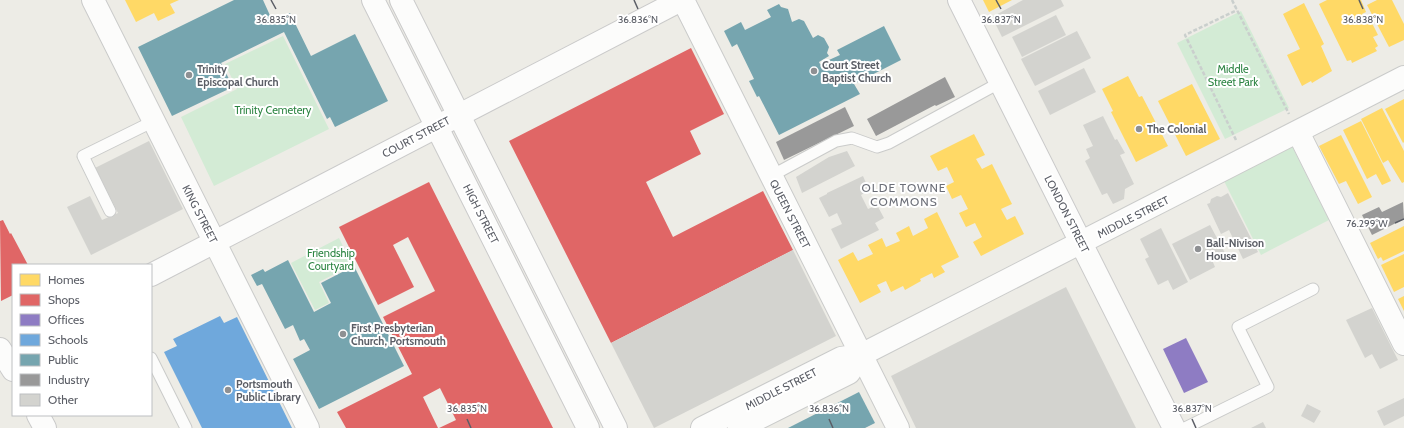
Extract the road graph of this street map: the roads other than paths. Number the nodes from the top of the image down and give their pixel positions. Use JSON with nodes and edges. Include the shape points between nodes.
{"nodes":[{"id":1,"x":93,"y":0,"type":"edge"},
{"id":2,"x":373,"y":0,"type":"edge"},
{"id":3,"x":401,"y":0,"type":"edge"},
{"id":4,"x":682,"y":0,"type":"edge"},
{"id":5,"x":959,"y":0,"type":"edge"},
{"id":6,"x":1404,"y":77,"type":"edge"},
{"id":7,"x":1001,"y":82,"type":"junction"},
{"id":8,"x":459,"y":115,"type":"junction"},
{"id":9,"x":154,"y":121,"type":"junction"},
{"id":10,"x":437,"y":126,"type":"junction"},
{"id":11,"x":1298,"y":132,"type":"junction"},
{"id":12,"x":771,"y":176,"type":"junction"},
{"id":13,"x":110,"y":211,"type":"dead end"},
{"id":14,"x":215,"y":242,"type":"junction"},
{"id":15,"x":1081,"y":243,"type":"junction"},
{"id":16,"x":152,"y":274,"type":"edge"},
{"id":17,"x":1313,"y":289,"type":"dead end"},
{"id":18,"x":1404,"y":344,"type":"edge"},
{"id":19,"x":861,"y":355,"type":"junction"},
{"id":20,"x":152,"y":360,"type":"edge"},
{"id":21,"x":39,"y":416,"type":"edge"},
{"id":22,"x":45,"y":428,"type":"edge"},
{"id":23,"x":186,"y":428,"type":"edge"},
{"id":24,"x":308,"y":428,"type":"edge"},
{"id":25,"x":588,"y":428,"type":"edge"},
{"id":26,"x":616,"y":428,"type":"edge"},
{"id":27,"x":702,"y":428,"type":"edge"},
{"id":28,"x":739,"y":428,"type":"edge"},
{"id":29,"x":898,"y":428,"type":"edge"},
{"id":30,"x":1174,"y":428,"type":"edge"},
{"id":31,"x":1185,"y":428,"type":"edge"}],
"edges":[{"from":1,"to":9,"type":"street","name":"KING STREET"},
{"from":2,"to":10,"type":"street","name":"HIGH STREET"},
{"from":3,"to":8,"type":"street"},
{"from":4,"to":8,"type":"street","name":"COURT STREET"},
{"from":4,"to":12,"type":"street","name":"QUEEN STREET"},
{"from":5,"to":7,"type":"street","name":"LONDON STREET"},
{"from":6,"to":11,"type":"street","name":"MIDDLE STREET"},
{"from":7,"to":12,"type":"lane","via":[[888,143],[877,147],[852,138],[836,141]]},
{"from":7,"to":15,"type":"street","name":"LONDON STREET"},
{"from":8,"to":10,"type":"street","name":"COURT STREET"},
{"from":8,"to":26,"type":"street"},
{"from":9,"to":13,"type":"lane","via":[[83,156]]},
{"from":9,"to":14,"type":"street","name":"KING STREET"},
{"from":10,"to":14,"type":"street","name":"COURT STREET"},
{"from":10,"to":25,"type":"street","name":"HIGH STREET"},
{"from":11,"to":15,"type":"street","name":"MIDDLE STREET"},
{"from":11,"to":18,"type":"street"},
{"from":12,"to":19,"type":"street","name":"QUEEN STREET"},
{"from":14,"to":16,"type":"street","name":"COURT STREET"},
{"from":14,"to":24,"type":"street","name":"KING STREET"},
{"from":15,"to":19,"type":"street","name":"MIDDLE STREET"},
{"from":15,"to":30,"type":"street","name":"LONDON STREET"},
{"from":17,"to":31,"type":"lane","via":[[1238,327],[1268,387]]},
{"from":19,"to":27,"type":"street","name":"MIDDLE STREET","via":[[841,358]]},
{"from":19,"to":28,"type":"street","name":"MIDDLE STREET","via":[[849,373]]},
{"from":19,"to":29,"type":"street","name":"QUEEN STREET"},
{"from":20,"to":23,"type":"lane"},
{"from":21,"to":22,"type":"street"}]}
